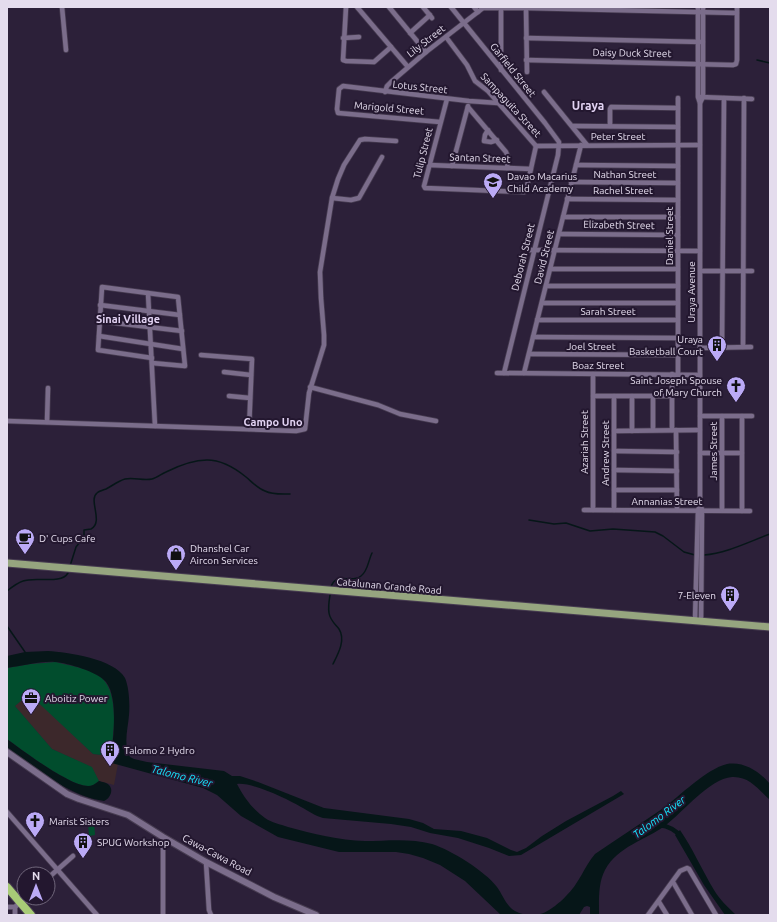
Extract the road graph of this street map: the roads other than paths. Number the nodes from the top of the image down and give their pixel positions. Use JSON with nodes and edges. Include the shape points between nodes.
{"nodes":[{"id":1,"x":62,"y":7,"type":"edge"},
{"id":2,"x":346,"y":7,"type":"edge"},
{"id":3,"x":357,"y":7,"type":"edge"},
{"id":4,"x":389,"y":7,"type":"edge"},
{"id":5,"x":423,"y":7,"type":"edge"},
{"id":6,"x":451,"y":7,"type":"edge"},
{"id":7,"x":474,"y":7,"type":"edge"},
{"id":8,"x":526,"y":7,"type":"edge"},
{"id":9,"x":703,"y":7,"type":"edge"},
{"id":10,"x":737,"y":7,"type":"edge"},
{"id":11,"x":483,"y":8,"type":"edge"},
{"id":12,"x":502,"y":8,"type":"edge"},
{"id":13,"x":640,"y":9,"type":"edge"},
{"id":14,"x":667,"y":9,"type":"edge"},
{"id":15,"x":700,"y":11,"type":"edge"},
{"id":16,"x":478,"y":12,"type":"junction"},
{"id":17,"x":737,"y":13,"type":"junction"},
{"id":18,"x":464,"y":23,"type":"junction"},
{"id":19,"x":410,"y":33,"type":"junction"},
{"id":20,"x":359,"y":37,"type":"dead end"},
{"id":21,"x":446,"y":37,"type":"junction"},
{"id":22,"x":343,"y":38,"type":"junction"},
{"id":23,"x":526,"y":38,"type":"junction"},
{"id":24,"x":701,"y":42,"type":"junction"},
{"id":25,"x":391,"y":47,"type":"junction"},
{"id":26,"x":66,"y":50,"type":"dead end"},
{"id":27,"x":426,"y":52,"type":"junction"},
{"id":28,"x":526,"y":60,"type":"junction"},
{"id":29,"x":701,"y":64,"type":"junction"},
{"id":30,"x":408,"y":67,"type":"junction"},
{"id":31,"x":501,"y":70,"type":"junction"},
{"id":32,"x":526,"y":72,"type":"dead end"},
{"id":33,"x":385,"y":92,"type":"junction"},
{"id":34,"x":544,"y":92,"type":"dead end"},
{"id":35,"x":700,"y":97,"type":"junction"},
{"id":36,"x":678,"y":98,"type":"dead end"},
{"id":37,"x":724,"y":98,"type":"junction"},
{"id":38,"x":744,"y":98,"type":"junction"},
{"id":39,"x":752,"y":98,"type":"dead end"},
{"id":40,"x":447,"y":99,"type":"junction"},
{"id":41,"x":469,"y":101,"type":"junction"},
{"id":42,"x":498,"y":103,"type":"junction"},
{"id":43,"x":468,"y":107,"type":"junction"},
{"id":44,"x":678,"y":108,"type":"junction"},
{"id":45,"x":337,"y":112,"type":"joint"},
{"id":46,"x":440,"y":122,"type":"junction"},
{"id":47,"x":573,"y":126,"type":"junction"},
{"id":48,"x":610,"y":126,"type":"junction"},
{"id":49,"x":678,"y":127,"type":"junction"},
{"id":50,"x":488,"y":130,"type":"junction"},
{"id":51,"x":497,"y":140,"type":"junction"},
{"id":52,"x":396,"y":141,"type":"dead end"},
{"id":53,"x":560,"y":145,"type":"junction"},
{"id":54,"x":581,"y":145,"type":"junction"},
{"id":55,"x":587,"y":145,"type":"junction"},
{"id":56,"x":678,"y":145,"type":"junction"},
{"id":57,"x":700,"y":145,"type":"junction"},
{"id":58,"x":536,"y":146,"type":"junction"},
{"id":59,"x":382,"y":157,"type":"dead end"},
{"id":60,"x":429,"y":165,"type":"junction"},
{"id":61,"x":576,"y":165,"type":"junction"},
{"id":62,"x":452,"y":166,"type":"junction"},
{"id":63,"x":678,"y":166,"type":"junction"},
{"id":64,"x":507,"y":168,"type":"junction"},
{"id":65,"x":531,"y":169,"type":"junction"},
{"id":66,"x":571,"y":182,"type":"junction"},
{"id":67,"x":678,"y":183,"type":"junction"},
{"id":68,"x":332,"y":198,"type":"junction"},
{"id":69,"x":567,"y":199,"type":"junction"},
{"id":70,"x":678,"y":200,"type":"junction"},
{"id":71,"x":563,"y":217,"type":"junction"},
{"id":72,"x":678,"y":217,"type":"junction"},
{"id":73,"x":559,"y":234,"type":"junction"},
{"id":74,"x":678,"y":235,"type":"junction"},
{"id":75,"x":528,"y":250,"type":"dead end"},
{"id":76,"x":534,"y":250,"type":"junction"},
{"id":77,"x":555,"y":250,"type":"junction"},
{"id":78,"x":678,"y":251,"type":"junction"},
{"id":79,"x":700,"y":251,"type":"junction"},
{"id":80,"x":550,"y":269,"type":"junction"},
{"id":81,"x":678,"y":269,"type":"junction"},
{"id":82,"x":700,"y":271,"type":"junction"},
{"id":83,"x":723,"y":271,"type":"junction"},
{"id":84,"x":744,"y":271,"type":"junction"},
{"id":85,"x":752,"y":271,"type":"dead end"},
{"id":86,"x":546,"y":286,"type":"junction"},
{"id":87,"x":678,"y":286,"type":"junction"},
{"id":88,"x":148,"y":293,"type":"junction"},
{"id":89,"x":542,"y":302,"type":"junction"},
{"id":90,"x":678,"y":303,"type":"junction"},
{"id":91,"x":100,"y":305,"type":"junction"},
{"id":92,"x":149,"y":312,"type":"junction"},
{"id":93,"x":180,"y":315,"type":"junction"},
{"id":94,"x":537,"y":320,"type":"junction"},
{"id":95,"x":678,"y":320,"type":"junction"},
{"id":96,"x":100,"y":321,"type":"junction"},
{"id":97,"x":150,"y":328,"type":"junction"},
{"id":98,"x":182,"y":331,"type":"junction"},
{"id":99,"x":98,"y":336,"type":"junction"},
{"id":100,"x":533,"y":337,"type":"junction"},
{"id":101,"x":678,"y":338,"type":"junction"},
{"id":102,"x":151,"y":344,"type":"junction"},
{"id":103,"x":743,"y":347,"type":"junction"},
{"id":104,"x":751,"y":347,"type":"dead end"},
{"id":105,"x":700,"y":348,"type":"junction"},
{"id":106,"x":722,"y":348,"type":"junction"},
{"id":107,"x":183,"y":349,"type":"junction"},
{"id":108,"x":529,"y":354,"type":"junction"},
{"id":109,"x":201,"y":355,"type":"dead end"},
{"id":110,"x":678,"y":355,"type":"junction"},
{"id":111,"x":152,"y":360,"type":"junction"},
{"id":112,"x":224,"y":372,"type":"dead end"},
{"id":113,"x":497,"y":373,"type":"dead end"},
{"id":114,"x":504,"y":373,"type":"junction"},
{"id":115,"x":524,"y":373,"type":"junction"},
{"id":116,"x":593,"y":374,"type":"junction"},
{"id":117,"x":672,"y":374,"type":"junction"},
{"id":118,"x":678,"y":374,"type":"junction"},
{"id":119,"x":251,"y":375,"type":"junction"},
{"id":120,"x":700,"y":375,"type":"junction"},
{"id":121,"x":310,"y":387,"type":"junction"},
{"id":122,"x":48,"y":388,"type":"dead end"},
{"id":123,"x":229,"y":396,"type":"dead end"},
{"id":124,"x":593,"y":396,"type":"junction"},
{"id":125,"x":614,"y":396,"type":"junction"},
{"id":126,"x":632,"y":396,"type":"junction"},
{"id":127,"x":653,"y":396,"type":"junction"},
{"id":128,"x":672,"y":396,"type":"junction"},
{"id":129,"x":250,"y":398,"type":"junction"},
{"id":130,"x":700,"y":416,"type":"junction"},
{"id":131,"x":722,"y":416,"type":"junction"},
{"id":132,"x":742,"y":416,"type":"junction"},
{"id":133,"x":752,"y":416,"type":"dead end"},
{"id":134,"x":7,"y":421,"type":"edge"},
{"id":135,"x":436,"y":421,"type":"dead end"},
{"id":136,"x":47,"y":422,"type":"junction"},
{"id":137,"x":155,"y":426,"type":"junction"},
{"id":138,"x":248,"y":429,"type":"junction"},
{"id":139,"x":614,"y":430,"type":"junction"},
{"id":140,"x":632,"y":430,"type":"junction"},
{"id":141,"x":653,"y":430,"type":"junction"},
{"id":142,"x":674,"y":430,"type":"junction"},
{"id":143,"x":700,"y":430,"type":"junction"},
{"id":144,"x":614,"y":451,"type":"junction"},
{"id":145,"x":677,"y":452,"type":"junction"},
{"id":146,"x":700,"y":453,"type":"junction"},
{"id":147,"x":722,"y":453,"type":"junction"},
{"id":148,"x":742,"y":453,"type":"junction"},
{"id":149,"x":614,"y":470,"type":"junction"},
{"id":150,"x":677,"y":471,"type":"junction"},
{"id":151,"x":614,"y":490,"type":"junction"},
{"id":152,"x":677,"y":490,"type":"junction"},
{"id":153,"x":700,"y":509,"type":"junction"},
{"id":154,"x":584,"y":510,"type":"dead end"},
{"id":155,"x":593,"y":510,"type":"junction"},
{"id":156,"x":614,"y":510,"type":"junction"},
{"id":157,"x":677,"y":510,"type":"junction"},
{"id":158,"x":722,"y":510,"type":"junction"},
{"id":159,"x":742,"y":511,"type":"junction"},
{"id":160,"x":750,"y":511,"type":"dead end"},
{"id":161,"x":7,"y":563,"type":"edge"},
{"id":162,"x":698,"y":621,"type":"junction"},
{"id":163,"x":770,"y":627,"type":"edge"},
{"id":164,"x":7,"y":752,"type":"edge"},
{"id":165,"x":7,"y":812,"type":"edge"},
{"id":166,"x":163,"y":837,"type":"junction"},
{"id":167,"x":73,"y":856,"type":"dead end"},
{"id":168,"x":206,"y":862,"type":"junction"},
{"id":169,"x":57,"y":870,"type":"junction"},
{"id":170,"x":673,"y":882,"type":"junction"},
{"id":171,"x":7,"y":887,"type":"edge"},
{"id":172,"x":16,"y":897,"type":"edge"},
{"id":173,"x":659,"y":902,"type":"junction"},
{"id":174,"x":23,"y":906,"type":"edge"},
{"id":175,"x":31,"y":915,"type":"edge"},
{"id":176,"x":97,"y":915,"type":"edge"},
{"id":177,"x":163,"y":915,"type":"edge"},
{"id":178,"x":211,"y":915,"type":"edge"},
{"id":179,"x":314,"y":915,"type":"edge"},
{"id":180,"x":648,"y":915,"type":"edge"},
{"id":181,"x":667,"y":915,"type":"edge"},
{"id":182,"x":692,"y":915,"type":"edge"},
{"id":183,"x":716,"y":915,"type":"edge"}],
"edges":[{"from":1,"to":26,"type":"street"},
{"from":2,"to":22,"type":"street"},
{"from":3,"to":25,"type":"street"},
{"from":4,"to":19,"type":"street"},
{"from":5,"to":19,"type":"street","via":[[431,16]]},
{"from":6,"to":18,"type":"street","name":"Garfield Street"},
{"from":7,"to":16,"type":"street"},
{"from":8,"to":12,"type":"street"},
{"from":8,"to":13,"type":"street"},
{"from":8,"to":23,"type":"street"},
{"from":9,"to":15,"type":"street","name":"Uraya Avenue"},
{"from":10,"to":17,"type":"street"},
{"from":11,"to":12,"type":"street"},
{"from":11,"to":16,"type":"street","name":"Lily Street"},
{"from":12,"to":31,"type":"street"},
{"from":13,"to":14,"type":"street"},
{"from":14,"to":15,"type":"street"},
{"from":15,"to":17,"type":"street"},
{"from":15,"to":24,"type":"street","name":"Uraya Avenue"},
{"from":16,"to":18,"type":"street","name":"Lily Street"},
{"from":17,"to":29,"type":"street","name":"Daisy Duck Street","via":[[736,64]]},
{"from":18,"to":21,"type":"street","name":"Lily Street"},
{"from":18,"to":31,"type":"street","name":"Garfield Street"},
{"from":19,"to":27,"type":"street"},
{"from":20,"to":22,"type":"street"},
{"from":21,"to":27,"type":"street","name":"Lily Street"},
{"from":21,"to":42,"type":"street","name":"Sampaguita Street","via":[[467,65],[475,81]]},
{"from":22,"to":25,"type":"street","via":[[344,61],[374,62]]},
{"from":23,"to":24,"type":"street","name":"Daisy Duck Street"},
{"from":23,"to":28,"type":"street"},
{"from":24,"to":29,"type":"street","name":"Uraya Avenue"},
{"from":25,"to":30,"type":"street"},
{"from":27,"to":30,"type":"street","name":"Lily Street"},
{"from":28,"to":29,"type":"street","name":"Daisy Duck Street"},
{"from":28,"to":32,"type":"street"},
{"from":29,"to":35,"type":"street","name":"Uraya Avenue"},
{"from":30,"to":33,"type":"street","name":"Lily Street","via":[[389,84]]},
{"from":31,"to":53,"type":"street","name":"Garfield Street"},
{"from":33,"to":40,"type":"street","name":"Lotus Street"},
{"from":33,"to":45,"type":"street","name":"Lotus Street","via":[[340,87]]},
{"from":34,"to":47,"type":"street"},
{"from":35,"to":37,"type":"street"},
{"from":35,"to":57,"type":"street","name":"Uraya Avenue"},
{"from":36,"to":44,"type":"street","name":"Daniel Street"},
{"from":37,"to":38,"type":"street"},
{"from":37,"to":83,"type":"street"},
{"from":38,"to":39,"type":"street"},
{"from":38,"to":84,"type":"street"},
{"from":40,"to":41,"type":"street","name":"Lotus Street"},
{"from":40,"to":46,"type":"street","name":"Tulip Street"},
{"from":41,"to":42,"type":"street","name":"Lotus Street"},
{"from":41,"to":43,"type":"street"},
{"from":42,"to":58,"type":"street","name":"Sampaguita Street"},
{"from":43,"to":50,"type":"street"},
{"from":43,"to":62,"type":"street"},
{"from":44,"to":48,"type":"street","via":[[612,107]]},
{"from":44,"to":49,"type":"street","name":"Daniel Street"},
{"from":45,"to":46,"type":"street","name":"Marigold Street"},
{"from":46,"to":60,"type":"street","name":"Tulip Street"},
{"from":47,"to":48,"type":"street"},
{"from":47,"to":55,"type":"street"},
{"from":48,"to":49,"type":"street"},
{"from":49,"to":56,"type":"street","name":"Daniel Street"},
{"from":50,"to":51,"type":"street"},
{"from":50,"to":51,"type":"street","via":[[482,143]]},
{"from":51,"to":64,"type":"street","via":[[507,154]]},
{"from":52,"to":68,"type":"street","via":[[360,140],[344,165]]},
{"from":53,"to":54,"type":"street","name":"Peter Street"},
{"from":53,"to":58,"type":"street","name":"Peter Street"},
{"from":53,"to":76,"type":"street","name":"Deborah Street"},
{"from":54,"to":55,"type":"street","name":"Peter Street"},
{"from":54,"to":61,"type":"street","name":"David Street"},
{"from":55,"to":56,"type":"street","name":"Peter Street"},
{"from":56,"to":57,"type":"street","name":"Peter Street"},
{"from":56,"to":63,"type":"street","name":"Daniel Street"},
{"from":57,"to":79,"type":"street","name":"Uraya Avenue"},
{"from":58,"to":65,"type":"street"},
{"from":59,"to":68,"type":"street","via":[[359,198]]},
{"from":60,"to":62,"type":"street","name":"Santan Street"},
{"from":60,"to":65,"type":"street","name":"Tulip Street","via":[[425,188],[524,192]]},
{"from":61,"to":63,"type":"street"},
{"from":61,"to":66,"type":"street","name":"David Street"},
{"from":62,"to":64,"type":"street","name":"Santan Street"},
{"from":63,"to":67,"type":"street","name":"Daniel Street"},
{"from":64,"to":65,"type":"street","name":"Santan Street"},
{"from":66,"to":67,"type":"street","name":"Nathan Street"},
{"from":66,"to":69,"type":"street","name":"David Street"},
{"from":67,"to":70,"type":"street","name":"Daniel Street"},
{"from":68,"to":121,"type":"street","via":[[320,272],[324,344]]},
{"from":69,"to":70,"type":"street","name":"Rachel Street"},
{"from":69,"to":71,"type":"street","name":"David Street"},
{"from":70,"to":72,"type":"street","name":"Daniel Street"},
{"from":71,"to":72,"type":"street"},
{"from":71,"to":73,"type":"street","name":"David Street"},
{"from":72,"to":74,"type":"street","name":"Daniel Street"},
{"from":73,"to":74,"type":"street","name":"Elizabeth Street"},
{"from":73,"to":77,"type":"street","name":"David Street"},
{"from":74,"to":78,"type":"street","name":"Daniel Street"},
{"from":75,"to":76,"type":"street"},
{"from":76,"to":77,"type":"street"},
{"from":76,"to":114,"type":"street","name":"Deborah Street"},
{"from":77,"to":78,"type":"street"},
{"from":77,"to":80,"type":"street","name":"David Street"},
{"from":78,"to":79,"type":"street"},
{"from":78,"to":81,"type":"street","name":"Daniel Street"},
{"from":79,"to":82,"type":"street","name":"Uraya Avenue"},
{"from":80,"to":81,"type":"street"},
{"from":80,"to":86,"type":"street","name":"David Street"},
{"from":81,"to":87,"type":"street","name":"Daniel Street"},
{"from":82,"to":83,"type":"street"},
{"from":82,"to":105,"type":"street","name":"Uraya Avenue"},
{"from":83,"to":84,"type":"street"},
{"from":83,"to":106,"type":"street"},
{"from":84,"to":85,"type":"street"},
{"from":84,"to":103,"type":"street"},
{"from":86,"to":87,"type":"street"},
{"from":86,"to":89,"type":"street","name":"David Street"},
{"from":87,"to":90,"type":"street","name":"Daniel Street"},
{"from":88,"to":91,"type":"street","via":[[102,287]]},
{"from":88,"to":92,"type":"street"},
{"from":88,"to":93,"type":"street","via":[[178,296]]},
{"from":89,"to":90,"type":"street"},
{"from":89,"to":94,"type":"street","name":"David Street"},
{"from":90,"to":95,"type":"street","name":"Daniel Street"},
{"from":91,"to":92,"type":"street"},
{"from":91,"to":96,"type":"street"},
{"from":92,"to":93,"type":"street"},
{"from":92,"to":97,"type":"street"},
{"from":93,"to":98,"type":"street"},
{"from":94,"to":95,"type":"street","name":"Sarah Street"},
{"from":94,"to":100,"type":"street","name":"David Street"},
{"from":95,"to":101,"type":"street","name":"Daniel Street"},
{"from":96,"to":97,"type":"street"},
{"from":96,"to":99,"type":"street"},
{"from":97,"to":98,"type":"street"},
{"from":97,"to":102,"type":"street"},
{"from":98,"to":107,"type":"street"},
{"from":99,"to":102,"type":"street"},
{"from":99,"to":111,"type":"street","via":[[98,350]]},
{"from":100,"to":101,"type":"street"},
{"from":100,"to":108,"type":"street","name":"David Street"},
{"from":101,"to":110,"type":"street","name":"Daniel Street"},
{"from":102,"to":107,"type":"street"},
{"from":102,"to":111,"type":"street"},
{"from":103,"to":104,"type":"street"},
{"from":103,"to":106,"type":"street"},
{"from":105,"to":106,"type":"street"},
{"from":105,"to":120,"type":"street","name":"Uraya Avenue"},
{"from":107,"to":111,"type":"street","via":[[185,366]]},
{"from":108,"to":110,"type":"street","name":"Joel Street"},
{"from":108,"to":115,"type":"street","name":"David Street"},
{"from":109,"to":119,"type":"street","via":[[252,359]]},
{"from":110,"to":118,"type":"street","name":"Daniel Street"},
{"from":111,"to":137,"type":"street"},
{"from":112,"to":119,"type":"street"},
{"from":113,"to":114,"type":"street","name":"Boaz Street"},
{"from":114,"to":115,"type":"street","name":"Boaz Street"},
{"from":115,"to":116,"type":"street","name":"Boaz Street"},
{"from":116,"to":117,"type":"street","name":"Boaz Street"},
{"from":116,"to":124,"type":"street","name":"Azariah Street"},
{"from":117,"to":118,"type":"street","name":"Boaz Street"},
{"from":117,"to":128,"type":"street"},
{"from":118,"to":120,"type":"street","name":"Boaz Street"},
{"from":119,"to":129,"type":"street"},
{"from":120,"to":130,"type":"street","name":"Uraya Avenue"},
{"from":121,"to":135,"type":"street","via":[[378,405],[400,414]]},
{"from":121,"to":138,"type":"street","via":[[307,424],[303,431]]},
{"from":122,"to":136,"type":"street"},
{"from":123,"to":129,"type":"street"},
{"from":124,"to":125,"type":"street"},
{"from":124,"to":155,"type":"street","name":"Azariah Street"},
{"from":125,"to":126,"type":"street"},
{"from":125,"to":139,"type":"street","name":"Andrew Street"},
{"from":126,"to":127,"type":"street"},
{"from":126,"to":140,"type":"street"},
{"from":127,"to":128,"type":"street"},
{"from":127,"to":141,"type":"street"},
{"from":128,"to":142,"type":"street"},
{"from":129,"to":138,"type":"street"},
{"from":130,"to":131,"type":"street"},
{"from":130,"to":143,"type":"street","name":"Uraya Avenue"},
{"from":131,"to":132,"type":"street"},
{"from":131,"to":147,"type":"street","name":"James Street"},
{"from":132,"to":133,"type":"street"},
{"from":132,"to":148,"type":"street"},
{"from":134,"to":136,"type":"street"},
{"from":136,"to":137,"type":"street"},
{"from":137,"to":138,"type":"street"},
{"from":139,"to":140,"type":"street"},
{"from":139,"to":144,"type":"street","name":"Andrew Street"},
{"from":140,"to":141,"type":"street"},
{"from":141,"to":142,"type":"street"},
{"from":142,"to":143,"type":"street"},
{"from":142,"to":145,"type":"street"},
{"from":143,"to":146,"type":"street","name":"Uraya Avenue"},
{"from":144,"to":145,"type":"street"},
{"from":144,"to":149,"type":"street","name":"Andrew Street"},
{"from":145,"to":150,"type":"street"},
{"from":146,"to":147,"type":"street"},
{"from":146,"to":153,"type":"street","name":"Uraya Avenue"},
{"from":147,"to":148,"type":"street"},
{"from":147,"to":158,"type":"street","name":"James Street"},
{"from":148,"to":159,"type":"street"},
{"from":149,"to":150,"type":"street"},
{"from":149,"to":151,"type":"street","name":"Andrew Street"},
{"from":150,"to":152,"type":"street"},
{"from":151,"to":152,"type":"street"},
{"from":151,"to":156,"type":"street","name":"Andrew Street"},
{"from":152,"to":157,"type":"street"},
{"from":153,"to":157,"type":"street","name":"Annanias Street"},
{"from":153,"to":158,"type":"street","name":"Annanias Street"},
{"from":153,"to":162,"type":"street","name":"Uraya Avenue"},
{"from":154,"to":155,"type":"street","name":"Annanias Street"},
{"from":155,"to":156,"type":"street","name":"Annanias Street"},
{"from":156,"to":157,"type":"street","name":"Annanias Street"},
{"from":158,"to":159,"type":"street","name":"Annanias Street"},
{"from":159,"to":160,"type":"street","name":"Annanias Street"},
{"from":161,"to":162,"type":"main road","name":"Catalunan Grande Road"},
{"from":162,"to":163,"type":"main road","name":"Catalunan Grande Road"},
{"from":164,"to":166,"type":"street","name":"Cawa-Cawa Road","via":[[67,794],[128,815]]},
{"from":165,"to":169,"type":"street"},
{"from":166,"to":168,"type":"street","name":"Cawa-Cawa Road"},
{"from":166,"to":177,"type":"street"},
{"from":167,"to":169,"type":"street"},
{"from":168,"to":178,"type":"street"},
{"from":168,"to":179,"type":"street","name":"Cawa-Cawa Road"},
{"from":169,"to":176,"type":"street"},
{"from":170,"to":173,"type":"street"},
{"from":170,"to":182,"type":"street"},
{"from":170,"to":183,"type":"street","via":[[683,869],[688,868]]},
{"from":171,"to":172,"type":"highway"},
{"from":173,"to":180,"type":"street"},
{"from":173,"to":181,"type":"street"},
{"from":174,"to":175,"type":"highway"}]}
